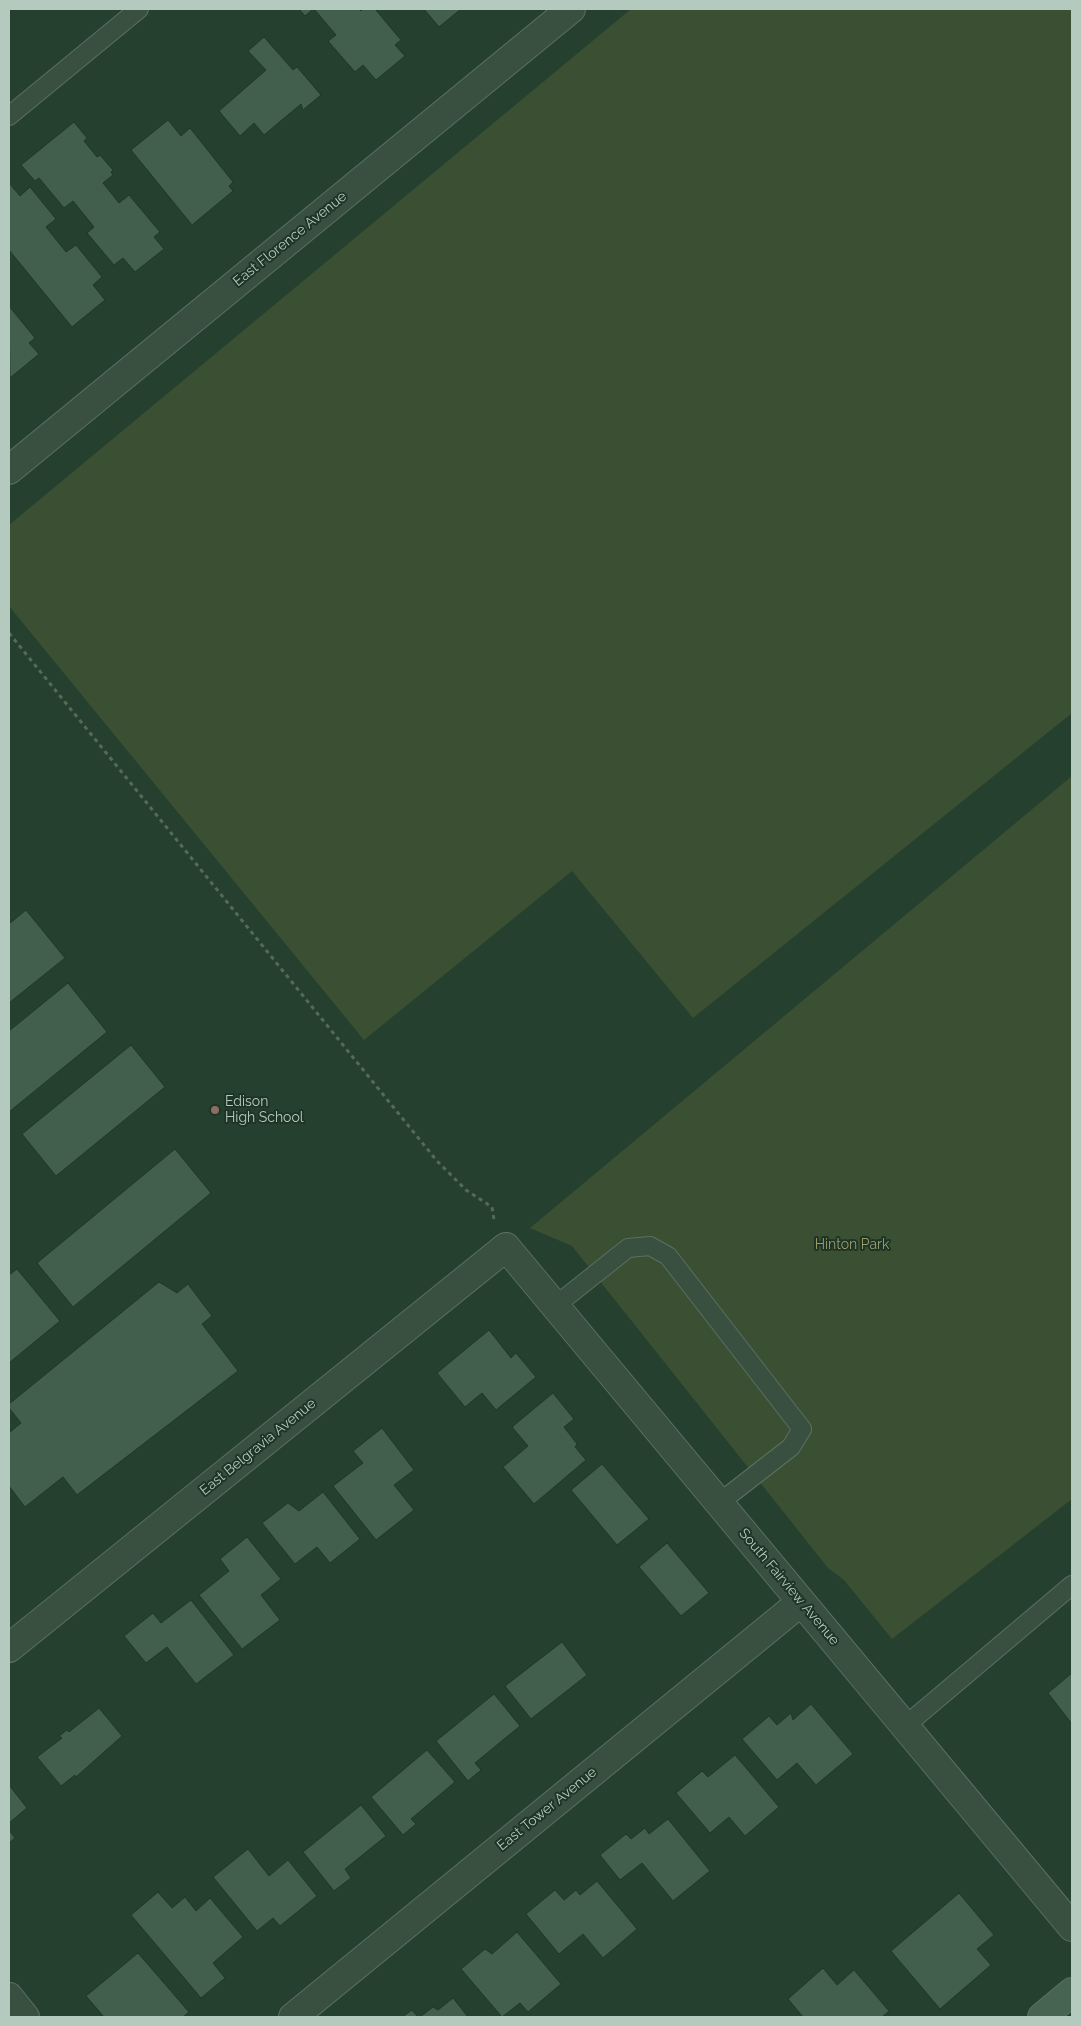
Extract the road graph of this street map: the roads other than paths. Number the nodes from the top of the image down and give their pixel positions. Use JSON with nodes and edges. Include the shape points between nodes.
{"nodes":[{"id":1,"x":138,"y":9,"type":"edge"},
{"id":2,"x":572,"y":9,"type":"edge"},
{"id":3,"x":9,"y":116,"type":"edge"},
{"id":4,"x":9,"y":470,"type":"edge"},
{"id":5,"x":500,"y":1235,"type":"joint"},
{"id":6,"x":555,"y":1306,"type":"junction"},
{"id":7,"x":719,"y":1502,"type":"junction"},
{"id":8,"x":1072,"y":1585,"type":"edge"},
{"id":9,"x":802,"y":1602,"type":"junction"},
{"id":10,"x":9,"y":1648,"type":"edge"},
{"id":11,"x":904,"y":1726,"type":"junction"},
{"id":12,"x":1072,"y":1927,"type":"edge"},
{"id":13,"x":1072,"y":1992,"type":"edge"},
{"id":14,"x":9,"y":1997,"type":"edge"},
{"id":15,"x":25,"y":2017,"type":"edge"},
{"id":16,"x":293,"y":2017,"type":"edge"},
{"id":17,"x":1042,"y":2017,"type":"edge"}],
"edges":[{"from":1,"to":3,"type":"lane"},
{"from":2,"to":4,"type":"street","name":"East Florence Avenue"},
{"from":5,"to":6,"type":"street","name":"South Fairview Avenue"},
{"from":5,"to":10,"type":"street","name":"East Belgravia Avenue"},
{"from":6,"to":7,"type":"street","name":"South Fairview Avenue"},
{"from":6,"to":7,"type":"lane","via":[[628,1248],[650,1246],[668,1256],[802,1429],[791,1447]]},
{"from":7,"to":9,"type":"street","name":"South Fairview Avenue"},
{"from":8,"to":11,"type":"lane"},
{"from":9,"to":11,"type":"street","name":"South Fairview Avenue"},
{"from":9,"to":16,"type":"street","name":"East Tower Avenue"},
{"from":11,"to":12,"type":"street","name":"South Fairview Avenue"},
{"from":13,"to":17,"type":"street"},
{"from":14,"to":15,"type":"street"}]}
